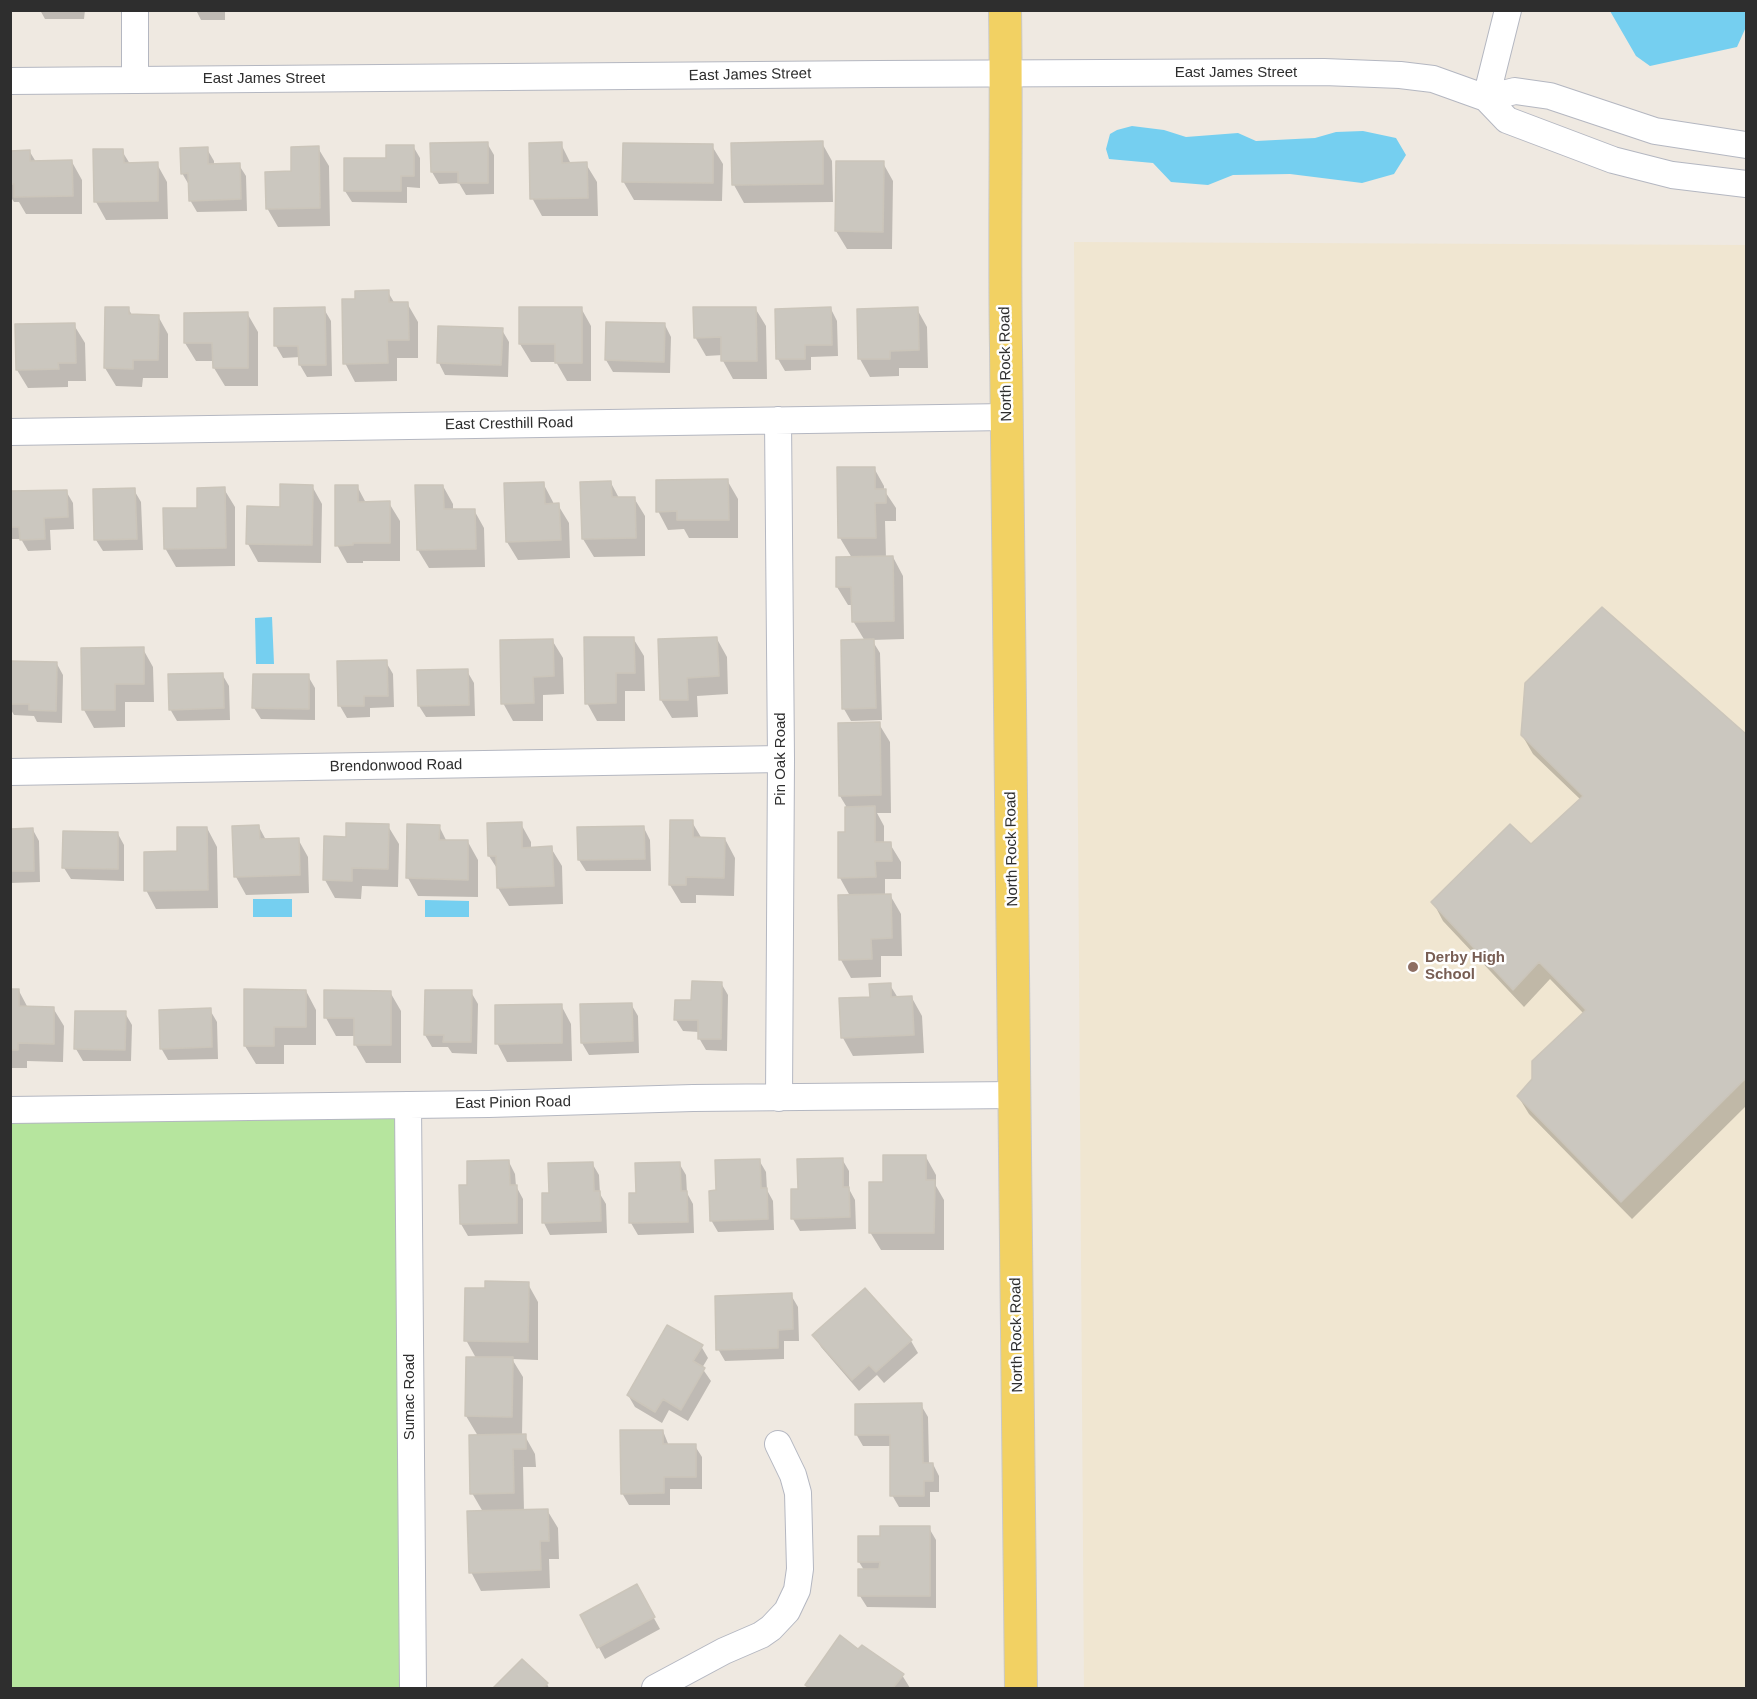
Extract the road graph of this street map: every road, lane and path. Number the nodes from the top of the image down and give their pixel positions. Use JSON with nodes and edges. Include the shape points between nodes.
{"nodes":[{"id":1,"x":135,"y":10,"type":"edge"},
{"id":2,"x":1005,"y":10,"type":"edge"},
{"id":3,"x":1508,"y":10,"type":"edge"},
{"id":4,"x":1006,"y":73,"type":"junction"},
{"id":5,"x":135,"y":80,"type":"junction"},
{"id":6,"x":10,"y":81,"type":"edge"},
{"id":7,"x":1486,"y":98,"type":"junction"},
{"id":8,"x":1746,"y":145,"type":"edge"},
{"id":9,"x":1746,"y":184,"type":"edge"},
{"id":10,"x":1007,"y":417,"type":"junction"},
{"id":11,"x":778,"y":420,"type":"junction"},
{"id":12,"x":10,"y":432,"type":"edge"},
{"id":13,"x":781,"y":759,"type":"junction"},
{"id":14,"x":10,"y":772,"type":"edge"},
{"id":15,"x":1015,"y":1095,"type":"junction"},
{"id":16,"x":779,"y":1098,"type":"junction"},
{"id":17,"x":408,"y":1105,"type":"junction"},
{"id":18,"x":10,"y":1110,"type":"edge"},
{"id":19,"x":778,"y":1444,"type":"dead end"},
{"id":20,"x":413,"y":1689,"type":"edge"},
{"id":21,"x":655,"y":1689,"type":"edge"},
{"id":22,"x":1021,"y":1689,"type":"edge"}],
"edges":[{"from":1,"to":5,"type":"street"},
{"from":2,"to":4,"type":"main road","name":"North Rock Road"},
{"from":3,"to":7,"type":"street"},
{"from":4,"to":5,"type":"street","name":"East James Street"},
{"from":4,"to":7,"type":"street","name":"East James Street","via":[[1400,75],[1433,79]]},
{"from":4,"to":10,"type":"main road","name":"North Rock Road"},
{"from":5,"to":6,"type":"street","name":"East James Street"},
{"from":7,"to":8,"type":"street","via":[[1515,91],[1550,96],[1655,131]]},
{"from":7,"to":9,"type":"street","name":"East James Street","via":[[1507,120],[1613,160],[1672,175]]},
{"from":10,"to":11,"type":"street","name":"East Cresthill Road"},
{"from":10,"to":15,"type":"main road","name":"North Rock Road"},
{"from":11,"to":12,"type":"street","name":"East Cresthill Road"},
{"from":11,"to":13,"type":"street","name":"Pin Oak Road"},
{"from":13,"to":14,"type":"street","name":"Brendonwood Road"},
{"from":13,"to":16,"type":"street","name":"Pin Oak Road"},
{"from":15,"to":16,"type":"street","name":"East Pinion Road"},
{"from":15,"to":22,"type":"main road","name":"North Rock Road"},
{"from":16,"to":17,"type":"street","name":"East Pinion Road"},
{"from":17,"to":18,"type":"street","name":"East Pinion Road"},
{"from":17,"to":20,"type":"street","name":"Sumac Road"},
{"from":19,"to":21,"type":"street","via":[[798,1493],[800,1569],[787,1611],[761,1635]]}]}
